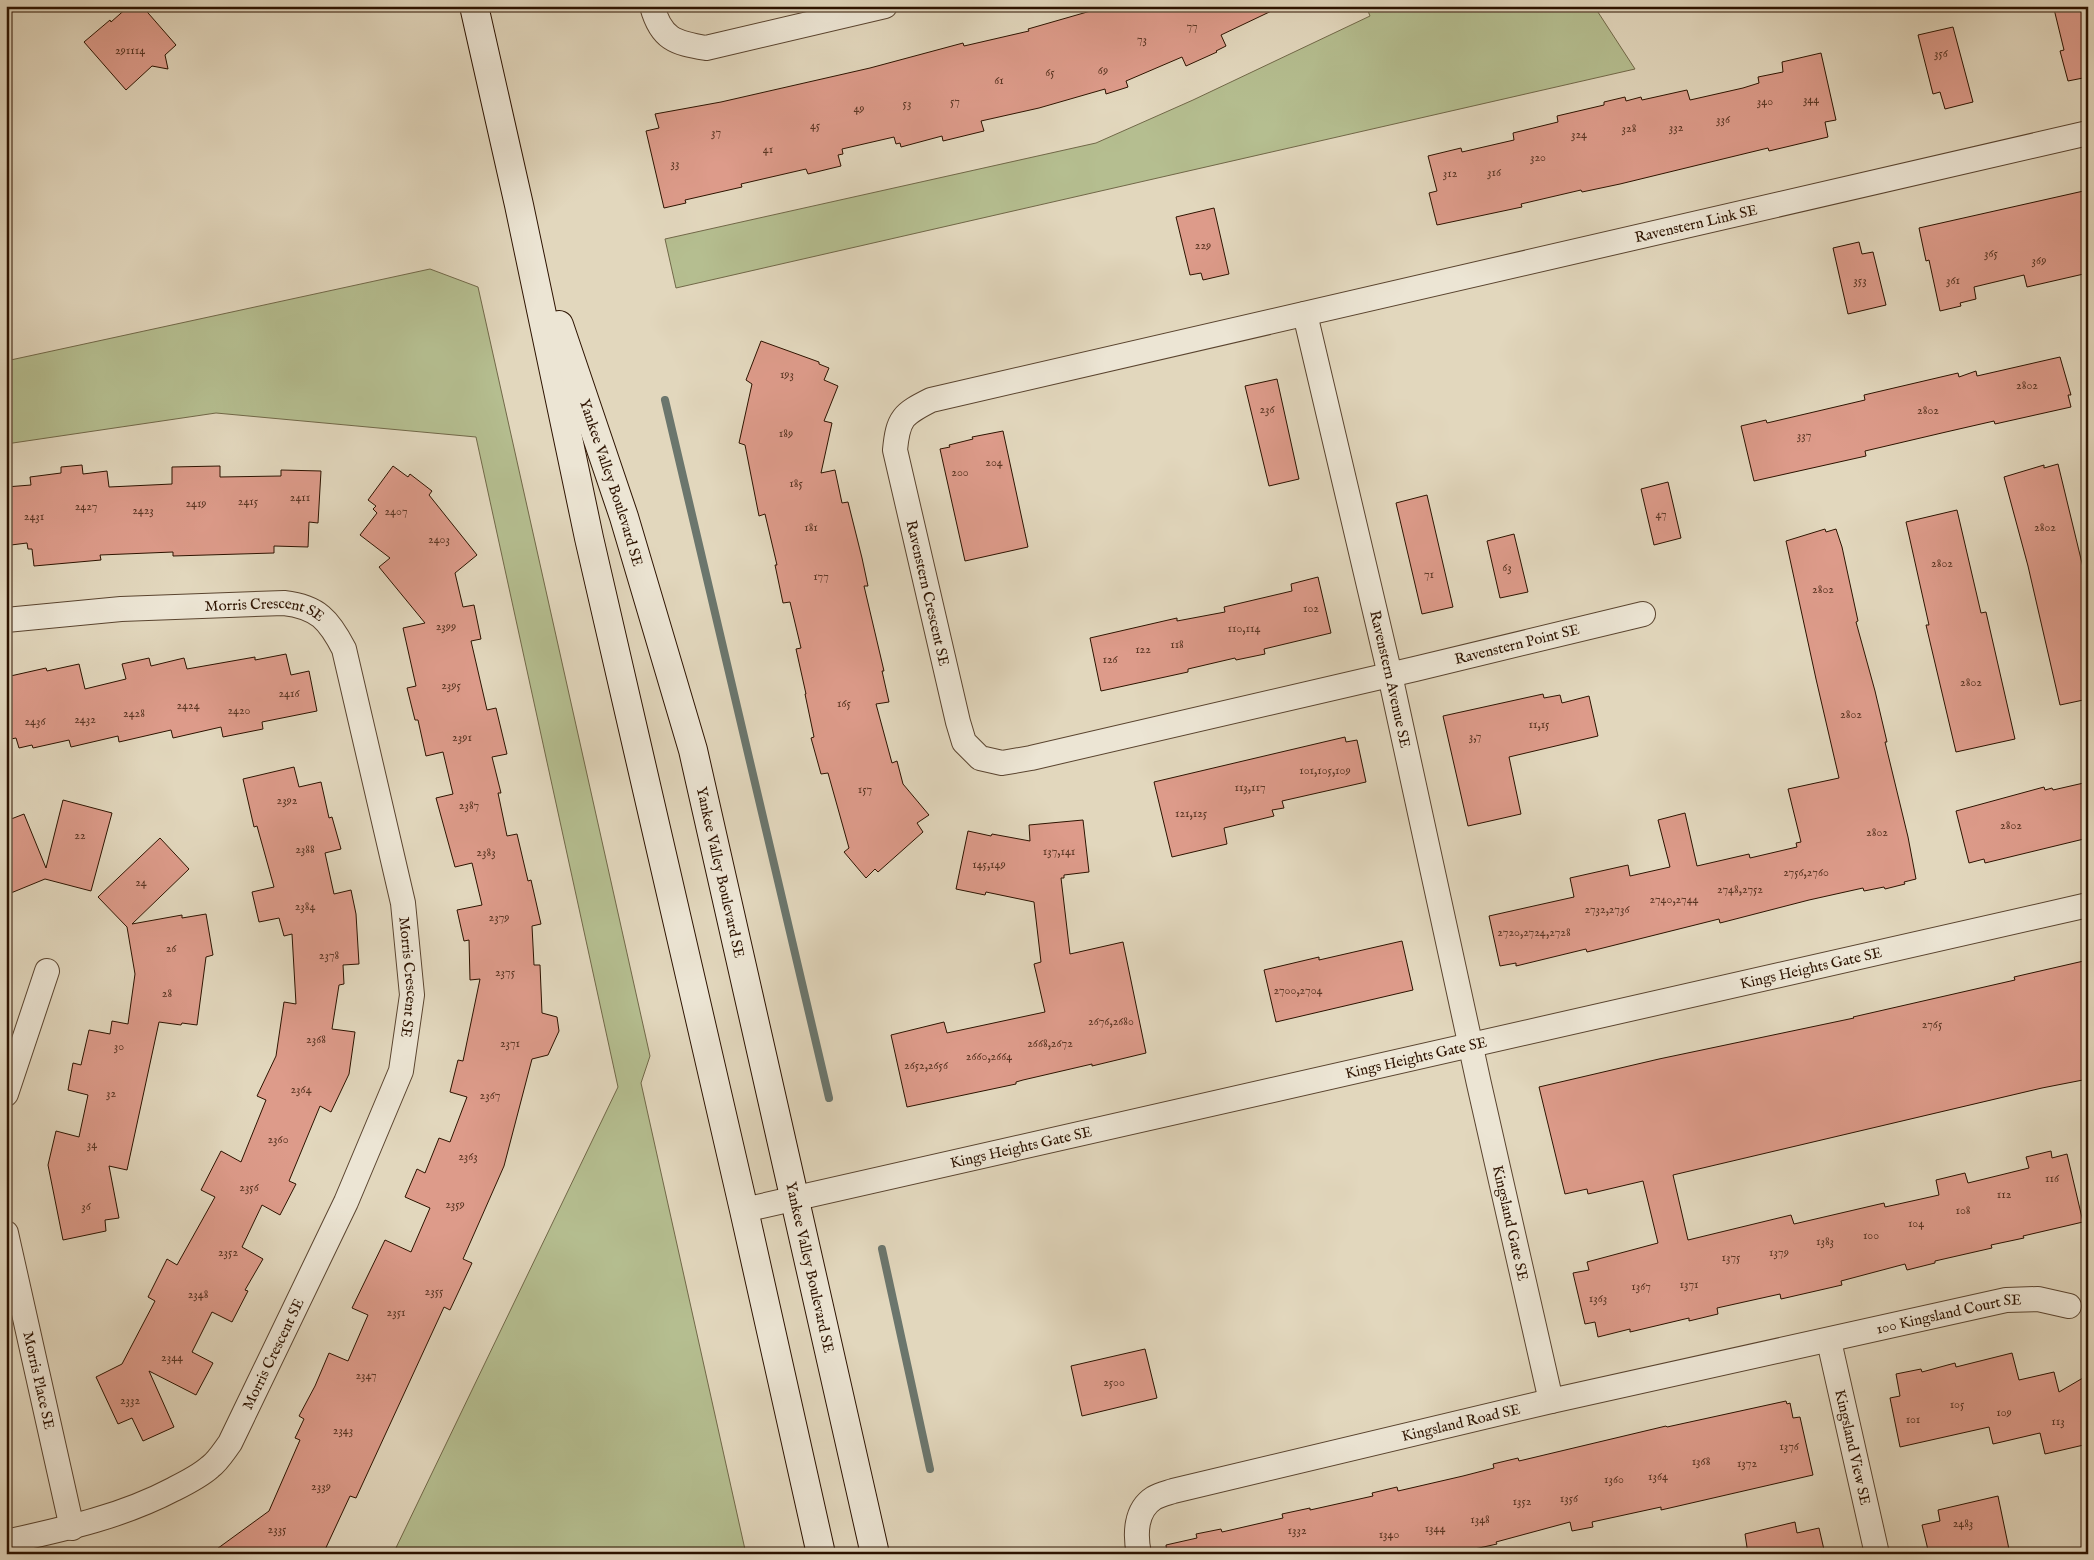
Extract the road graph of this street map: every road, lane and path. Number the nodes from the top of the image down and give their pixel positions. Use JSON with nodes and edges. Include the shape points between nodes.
{"nodes":[{"id":1,"x":474,"y":6,"type":"edge"},
{"id":2,"x":652,"y":6,"type":"edge"},
{"id":3,"x":885,"y":6,"type":"edge"},
{"id":4,"x":2088,"y":132,"type":"edge"},
{"id":5,"x":519,"y":205,"type":"junction"},
{"id":6,"x":1305,"y":314,"type":"junction"},
{"id":7,"x":1643,"y":614,"type":"dead end"},
{"id":8,"x":6,"y":620,"type":"edge"},
{"id":9,"x":1390,"y":675,"type":"junction"},
{"id":10,"x":2088,"y":904,"type":"edge"},
{"id":11,"x":47,"y":971,"type":"dead end"},
{"id":12,"x":1471,"y":1045,"type":"junction"},
{"id":13,"x":6,"y":1094,"type":"edge"},
{"id":14,"x":794,"y":1199,"type":"junction"},
{"id":15,"x":744,"y":1210,"type":"junction"},
{"id":16,"x":6,"y":1233,"type":"edge"},
{"id":17,"x":2069,"y":1306,"type":"dead end"},
{"id":18,"x":1829,"y":1340,"type":"junction"},
{"id":19,"x":1551,"y":1402,"type":"junction"},
{"id":20,"x":72,"y":1528,"type":"junction"},
{"id":21,"x":6,"y":1542,"type":"edge"},
{"id":22,"x":821,"y":1554,"type":"edge"},
{"id":23,"x":874,"y":1554,"type":"edge"},
{"id":24,"x":1139,"y":1554,"type":"edge"},
{"id":25,"x":1877,"y":1554,"type":"edge"}],
"edges":[{"from":1,"to":5,"type":"street","name":"Yankee Valley Boulevard SE"},
{"from":2,"to":3,"type":"street","via":[[656,21],[667,37],[706,48]]},
{"from":4,"to":6,"type":"street","name":"Ravenstern Link SE"},
{"from":5,"to":14,"type":"street","name":"Yankee Valley Boulevard SE","via":[[624,518],[693,750]]},
{"from":5,"to":15,"type":"street","name":"Yankee Valley Boulevard SE","via":[[589,538]]},
{"from":6,"to":9,"type":"street","name":"Ravenstern Avenue SE"},
{"from":6,"to":9,"type":"street","name":"Ravenstern Crescent SE","via":[[931,400],[909,412],[897,428],[895,450],[958,722],[964,742],[980,758],[1002,763]]},
{"from":7,"to":9,"type":"street","name":"Ravenstern Point SE"},
{"from":8,"to":20,"type":"street","name":"Morris Crescent SE","via":[[121,609],[284,603],[302,605],[320,615],[333,628],[344,650],[403,903],[412,995],[401,1072],[346,1202],[230,1443],[211,1467],[190,1481],[127,1511]]},
{"from":9,"to":12,"type":"street","name":"Ravenstern Avenue SE"},
{"from":10,"to":12,"type":"street","name":"Kings Heights Gate SE"},
{"from":11,"to":13,"type":"street"},
{"from":12,"to":14,"type":"street","name":"Kings Heights Gate SE"},
{"from":12,"to":19,"type":"street","name":"Kingsland Gate SE"},
{"from":14,"to":15,"type":"street","name":"Kings Heights Gate SE"},
{"from":14,"to":23,"type":"street","name":"Yankee Valley Boulevard SE"},
{"from":15,"to":22,"type":"street","name":"Yankee Valley Boulevard SE"},
{"from":16,"to":20,"type":"street","name":"Morris Place SE"},
{"from":17,"to":18,"type":"street","name":"100 Kingsland Court SE","via":[[2038,1299],[2006,1300]]},
{"from":18,"to":19,"type":"street","name":"Kingsland Road SE"},
{"from":18,"to":25,"type":"street","name":"Kingsland View SE"},
{"from":19,"to":24,"type":"street","name":"Kingsland Road SE","via":[[1154,1498],[1143,1509],[1136,1526]]},
{"from":20,"to":21,"type":"street","name":"Morris Crescent SE"}]}
